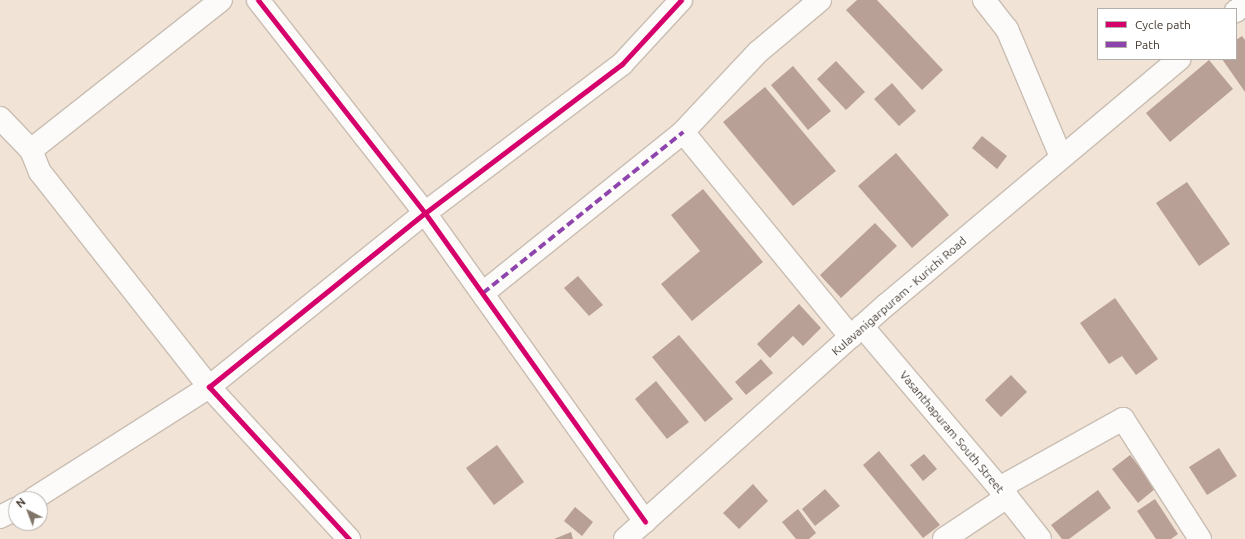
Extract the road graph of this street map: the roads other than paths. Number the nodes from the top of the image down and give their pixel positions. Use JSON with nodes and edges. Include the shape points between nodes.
{"nodes":[{"id":1,"x":221,"y":0,"type":"edge"},
{"id":2,"x":258,"y":0,"type":"edge"},
{"id":3,"x":681,"y":0,"type":"edge"},
{"id":4,"x":820,"y":0,"type":"edge"},
{"id":5,"x":984,"y":0,"type":"edge"},
{"id":6,"x":1245,"y":4,"type":"edge"},
{"id":7,"x":1237,"y":10,"type":"edge"},
{"id":8,"x":1178,"y":60,"type":"edge"},
{"id":9,"x":0,"y":118,"type":"edge"},
{"id":10,"x":683,"y":132,"type":"junction"},
{"id":11,"x":32,"y":150,"type":"junction"},
{"id":12,"x":1061,"y":158,"type":"junction"},
{"id":13,"x":425,"y":213,"type":"junction"},
{"id":14,"x":483,"y":293,"type":"junction"},
{"id":15,"x":857,"y":332,"type":"junction"},
{"id":16,"x":209,"y":387,"type":"junction"},
{"id":17,"x":46,"y":491,"type":"edge"},
{"id":18,"x":1003,"y":492,"type":"junction"},
{"id":19,"x":645,"y":521,"type":"junction"},
{"id":20,"x":349,"y":539,"type":"edge"},
{"id":21,"x":625,"y":539,"type":"edge"},
{"id":22,"x":944,"y":539,"type":"edge"},
{"id":23,"x":1040,"y":539,"type":"edge"},
{"id":24,"x":1200,"y":539,"type":"edge"}],
"edges":[{"from":1,"to":11,"type":"street"},
{"from":2,"to":13,"type":"street"},
{"from":3,"to":13,"type":"street","via":[[622,64]]},
{"from":4,"to":10,"type":"street","via":[[758,52]]},
{"from":5,"to":12,"type":"street","via":[[1007,29]]},
{"from":6,"to":7,"type":"street"},
{"from":8,"to":12,"type":"street","name":"Kulavanigarpuram - Kurichi Road"},
{"from":9,"to":11,"type":"street"},
{"from":10,"to":14,"type":"street"},
{"from":10,"to":15,"type":"street","name":"Vasanthapuram South Street"},
{"from":11,"to":16,"type":"street","via":[[40,172]]},
{"from":12,"to":15,"type":"street","name":"Kulavanigarpuram - Kurichi Road"},
{"from":13,"to":14,"type":"street"},
{"from":13,"to":16,"type":"street"},
{"from":14,"to":19,"type":"street"},
{"from":15,"to":18,"type":"street","name":"Vasanthapuram South Street"},
{"from":15,"to":19,"type":"street","name":"Kulavanigarpuram - Kurichi Road"},
{"from":16,"to":17,"type":"street"},
{"from":16,"to":20,"type":"street"},
{"from":18,"to":22,"type":"street"},
{"from":18,"to":23,"type":"street","name":"Vasanthapuram South Street"},
{"from":18,"to":24,"type":"street","via":[[1123,419]]},
{"from":19,"to":21,"type":"street","name":"Kulavanigarpuram - Kurichi Road"}]}
